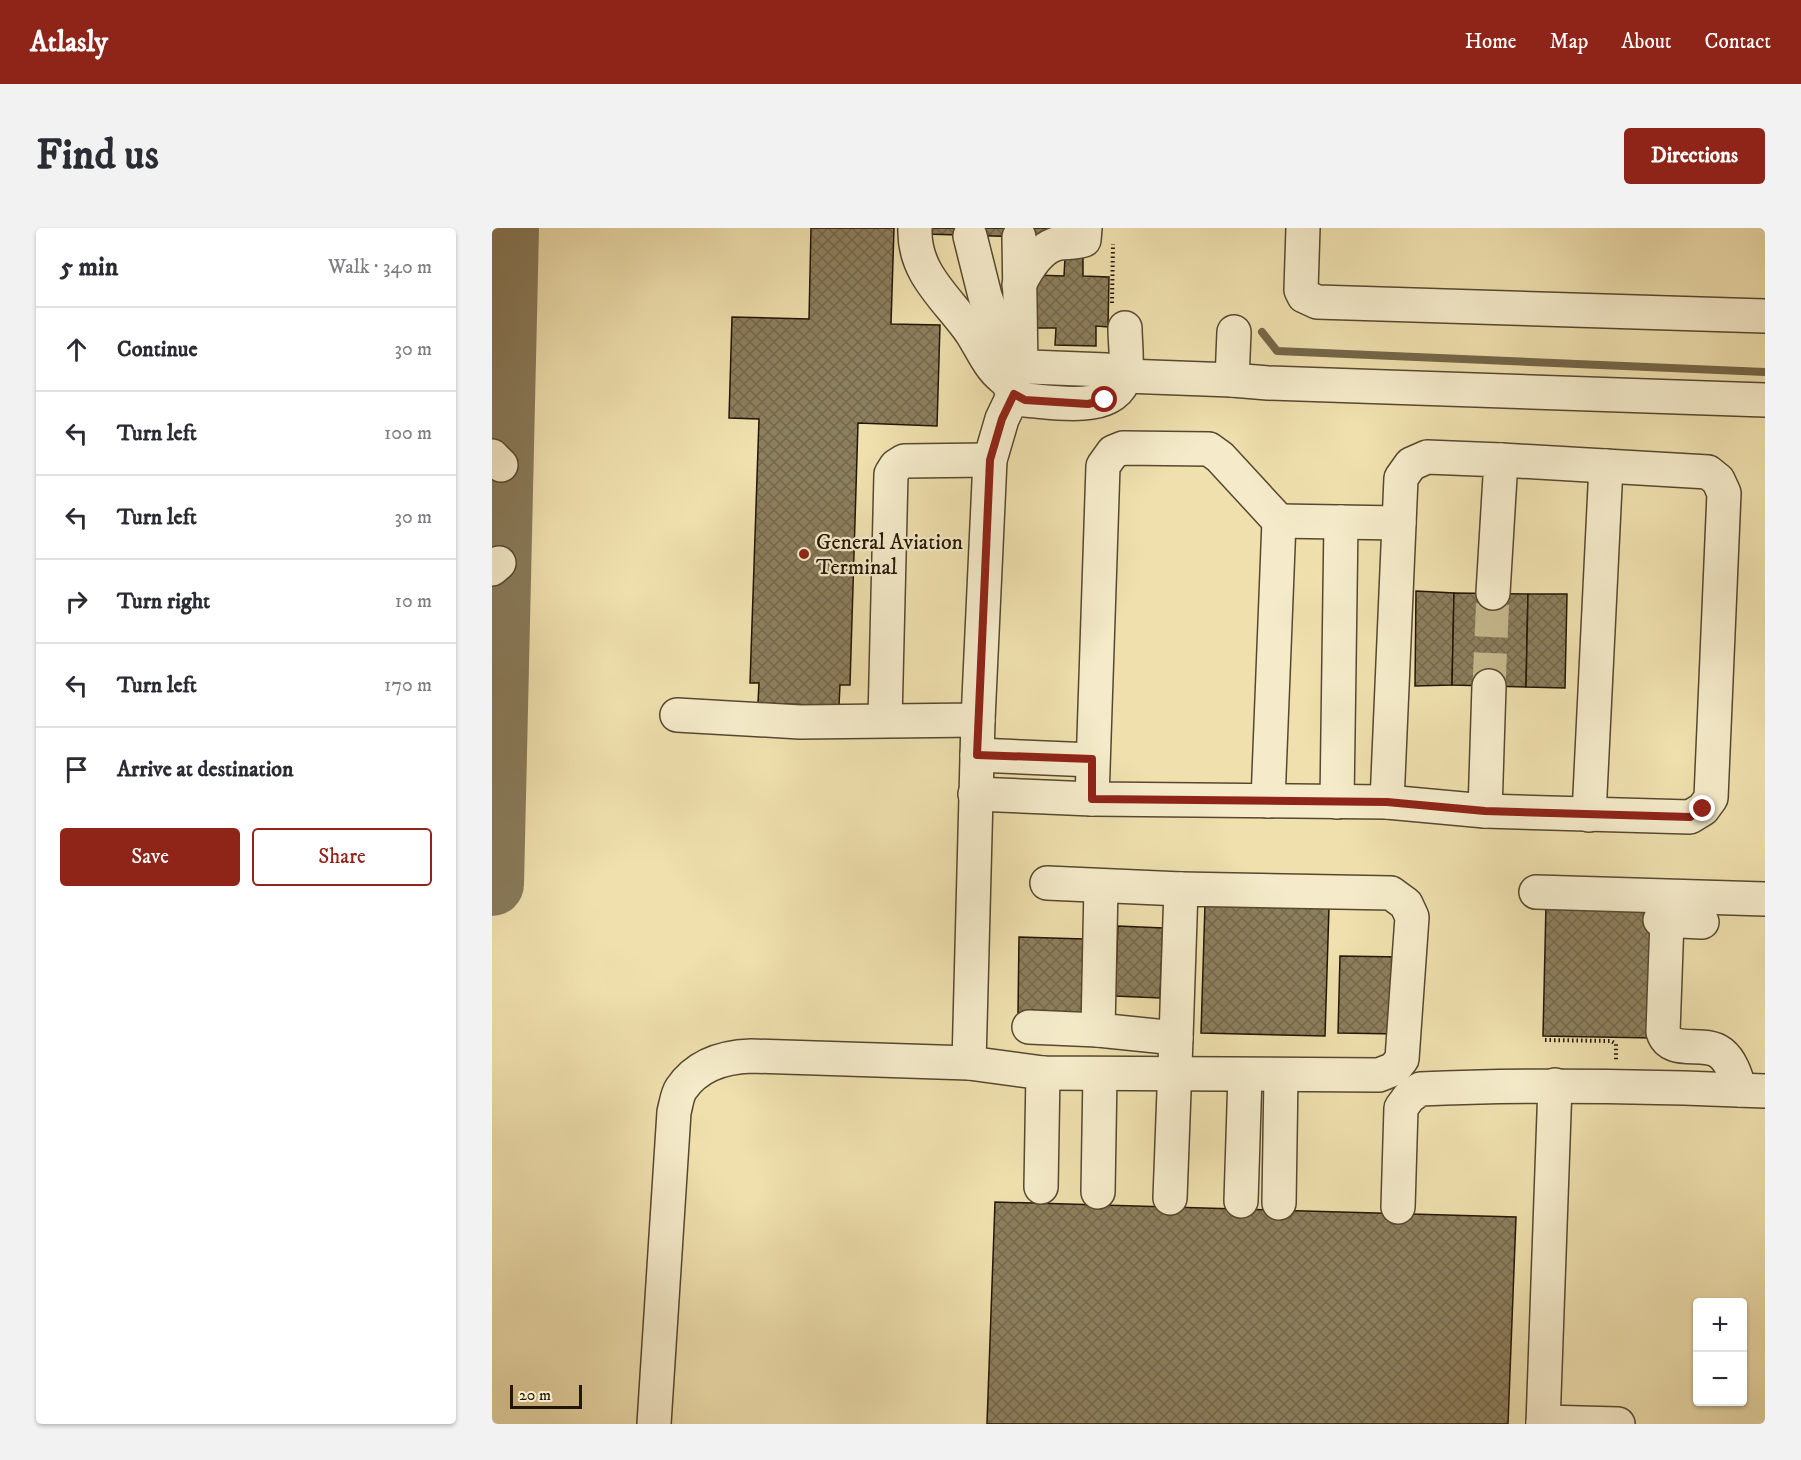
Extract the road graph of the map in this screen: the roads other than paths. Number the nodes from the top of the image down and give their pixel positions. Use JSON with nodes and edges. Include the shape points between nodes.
{"nodes":[{"id":1,"x":915,"y":228,"type":"edge"},
{"id":2,"x":1303,"y":228,"type":"edge"},
{"id":3,"x":1099,"y":234,"type":"edge"},
{"id":4,"x":970,"y":236,"type":"dead end"},
{"id":5,"x":1019,"y":237,"type":"dead end"},
{"id":6,"x":1019,"y":285,"type":"junction"},
{"id":7,"x":1765,"y":316,"type":"edge"},
{"id":8,"x":1119,"y":320,"type":"road end"},
{"id":9,"x":1234,"y":332,"type":"dead end"},
{"id":10,"x":1125,"y":376,"type":"junction"},
{"id":11,"x":1014,"y":380,"type":"junction"},
{"id":12,"x":1232,"y":380,"type":"junction"},
{"id":13,"x":1765,"y":400,"type":"edge"},
{"id":14,"x":990,"y":460,"type":"junction"},
{"id":15,"x":1501,"y":460,"type":"junction"},
{"id":16,"x":1606,"y":466,"type":"junction"},
{"id":17,"x":1279,"y":521,"type":"junction"},
{"id":18,"x":1341,"y":522,"type":"junction"},
{"id":19,"x":1399,"y":523,"type":"junction"},
{"id":20,"x":1492,"y":593,"type":"tunnel mouth"},
{"id":21,"x":1489,"y":686,"type":"tunnel mouth"},
{"id":22,"x":677,"y":715,"type":"dead end"},
{"id":23,"x":885,"y":720,"type":"junction"},
{"id":24,"x":978,"y":720,"type":"junction"},
{"id":25,"x":977,"y":755,"type":"junction"},
{"id":26,"x":1092,"y":759,"type":"junction"},
{"id":27,"x":975,"y":794,"type":"junction"},
{"id":28,"x":1092,"y":799,"type":"junction"},
{"id":29,"x":1268,"y":801,"type":"junction"},
{"id":30,"x":1337,"y":802,"type":"junction"},
{"id":31,"x":1387,"y":802,"type":"junction"},
{"id":32,"x":1485,"y":811,"type":"junction"},
{"id":33,"x":1589,"y":815,"type":"junction"},
{"id":34,"x":1047,"y":883,"type":"dead end"},
{"id":35,"x":1101,"y":886,"type":"junction"},
{"id":36,"x":1181,"y":889,"type":"junction"},
{"id":37,"x":1536,"y":892,"type":"dead end"},
{"id":38,"x":1765,"y":899,"type":"edge"},
{"id":39,"x":1702,"y":922,"type":"dead end"},
{"id":40,"x":1029,"y":1027,"type":"dead end"},
{"id":41,"x":1098,"y":1030,"type":"junction"},
{"id":42,"x":1176,"y":1038,"type":"junction"},
{"id":43,"x":969,"y":1063,"type":"junction"},
{"id":44,"x":1043,"y":1072,"type":"junction"},
{"id":45,"x":1100,"y":1074,"type":"junction"},
{"id":46,"x":1174,"y":1074,"type":"junction"},
{"id":47,"x":1245,"y":1075,"type":"junction"},
{"id":48,"x":1281,"y":1075,"type":"junction"},
{"id":49,"x":1555,"y":1085,"type":"junction"},
{"id":50,"x":1753,"y":1091,"type":"edge"},
{"id":51,"x":1041,"y":1187,"type":"dead end"},
{"id":52,"x":1098,"y":1192,"type":"dead end"},
{"id":53,"x":1170,"y":1198,"type":"dead end"},
{"id":54,"x":1241,"y":1201,"type":"dead end"},
{"id":55,"x":1279,"y":1203,"type":"dead end"},
{"id":56,"x":1398,"y":1207,"type":"dead end"},
{"id":57,"x":1543,"y":1423,"type":"edge"},
{"id":58,"x":654,"y":1424,"type":"edge"},
{"id":59,"x":1618,"y":1424,"type":"edge"}],
"edges":[{"from":1,"to":11,"type":"street","via":[[914,244],[930,281],[1000,377]]},
{"from":2,"to":7,"type":"street","via":[[1301,290],[1304,297],[1317,302]]},
{"from":3,"to":6,"type":"street","via":[[1057,243],[1029,267]]},
{"from":4,"to":11,"type":"street","via":[[985,296]]},
{"from":5,"to":6,"type":"street"},
{"from":6,"to":11,"type":"street"},
{"from":8,"to":10,"type":"street"},
{"from":9,"to":12,"type":"street"},
{"from":10,"to":11,"type":"street","via":[[1116,392],[1105,400],[1088,404],[1025,400]]},
{"from":10,"to":12,"type":"street"},
{"from":11,"to":14,"type":"street"},
{"from":12,"to":13,"type":"street"},
{"from":14,"to":23,"type":"street","via":[[904,460],[891,474]]},
{"from":14,"to":24,"type":"street"},
{"from":15,"to":16,"type":"street"},
{"from":15,"to":19,"type":"street","via":[[1427,458],[1411,464],[1401,478]]},
{"from":15,"to":20,"type":"street"},
{"from":16,"to":33,"type":"street"},
{"from":16,"to":33,"type":"street","via":[[1708,472],[1718,480],[1724,493],[1711,798],[1690,817]]},
{"from":17,"to":18,"type":"street"},
{"from":17,"to":26,"type":"street","via":[[1209,449],[1124,448],[1113,452],[1103,466]]},
{"from":17,"to":29,"type":"street"},
{"from":18,"to":19,"type":"street"},
{"from":18,"to":30,"type":"street"},
{"from":19,"to":31,"type":"street"},
{"from":21,"to":32,"type":"street"},
{"from":22,"to":23,"type":"street","via":[[800,722]]},
{"from":23,"to":24,"type":"street"},
{"from":24,"to":25,"type":"street"},
{"from":25,"to":26,"type":"street"},
{"from":25,"to":27,"type":"street"},
{"from":26,"to":28,"type":"street"},
{"from":27,"to":28,"type":"street"},
{"from":27,"to":43,"type":"street"},
{"from":28,"to":29,"type":"street"},
{"from":29,"to":30,"type":"street"},
{"from":30,"to":31,"type":"street"},
{"from":31,"to":32,"type":"street"},
{"from":32,"to":33,"type":"street"},
{"from":34,"to":35,"type":"street"},
{"from":35,"to":36,"type":"street"},
{"from":35,"to":41,"type":"street"},
{"from":36,"to":42,"type":"street"},
{"from":36,"to":48,"type":"street","via":[[1391,893],[1406,904],[1412,917],[1402,1059],[1394,1069],[1379,1075]]},
{"from":37,"to":38,"type":"street"},
{"from":39,"to":50,"type":"street","via":[[1664,920],[1663,1032],[1672,1044],[1710,1047],[1721,1053]]},
{"from":40,"to":41,"type":"street"},
{"from":41,"to":42,"type":"street"},
{"from":42,"to":46,"type":"street"},
{"from":43,"to":44,"type":"street"},
{"from":43,"to":58,"type":"street","via":[[732,1056],[711,1063],[680,1091],[674,1112]]},
{"from":44,"to":45,"type":"street"},
{"from":44,"to":51,"type":"street"},
{"from":45,"to":46,"type":"street"},
{"from":45,"to":52,"type":"street"},
{"from":46,"to":47,"type":"street"},
{"from":46,"to":53,"type":"street"},
{"from":47,"to":48,"type":"street"},
{"from":47,"to":54,"type":"street"},
{"from":48,"to":55,"type":"street"},
{"from":49,"to":50,"type":"street"},
{"from":49,"to":56,"type":"street","via":[[1420,1089],[1409,1097],[1401,1108]]},
{"from":49,"to":57,"type":"street"},
{"from":57,"to":59,"type":"street"}]}
